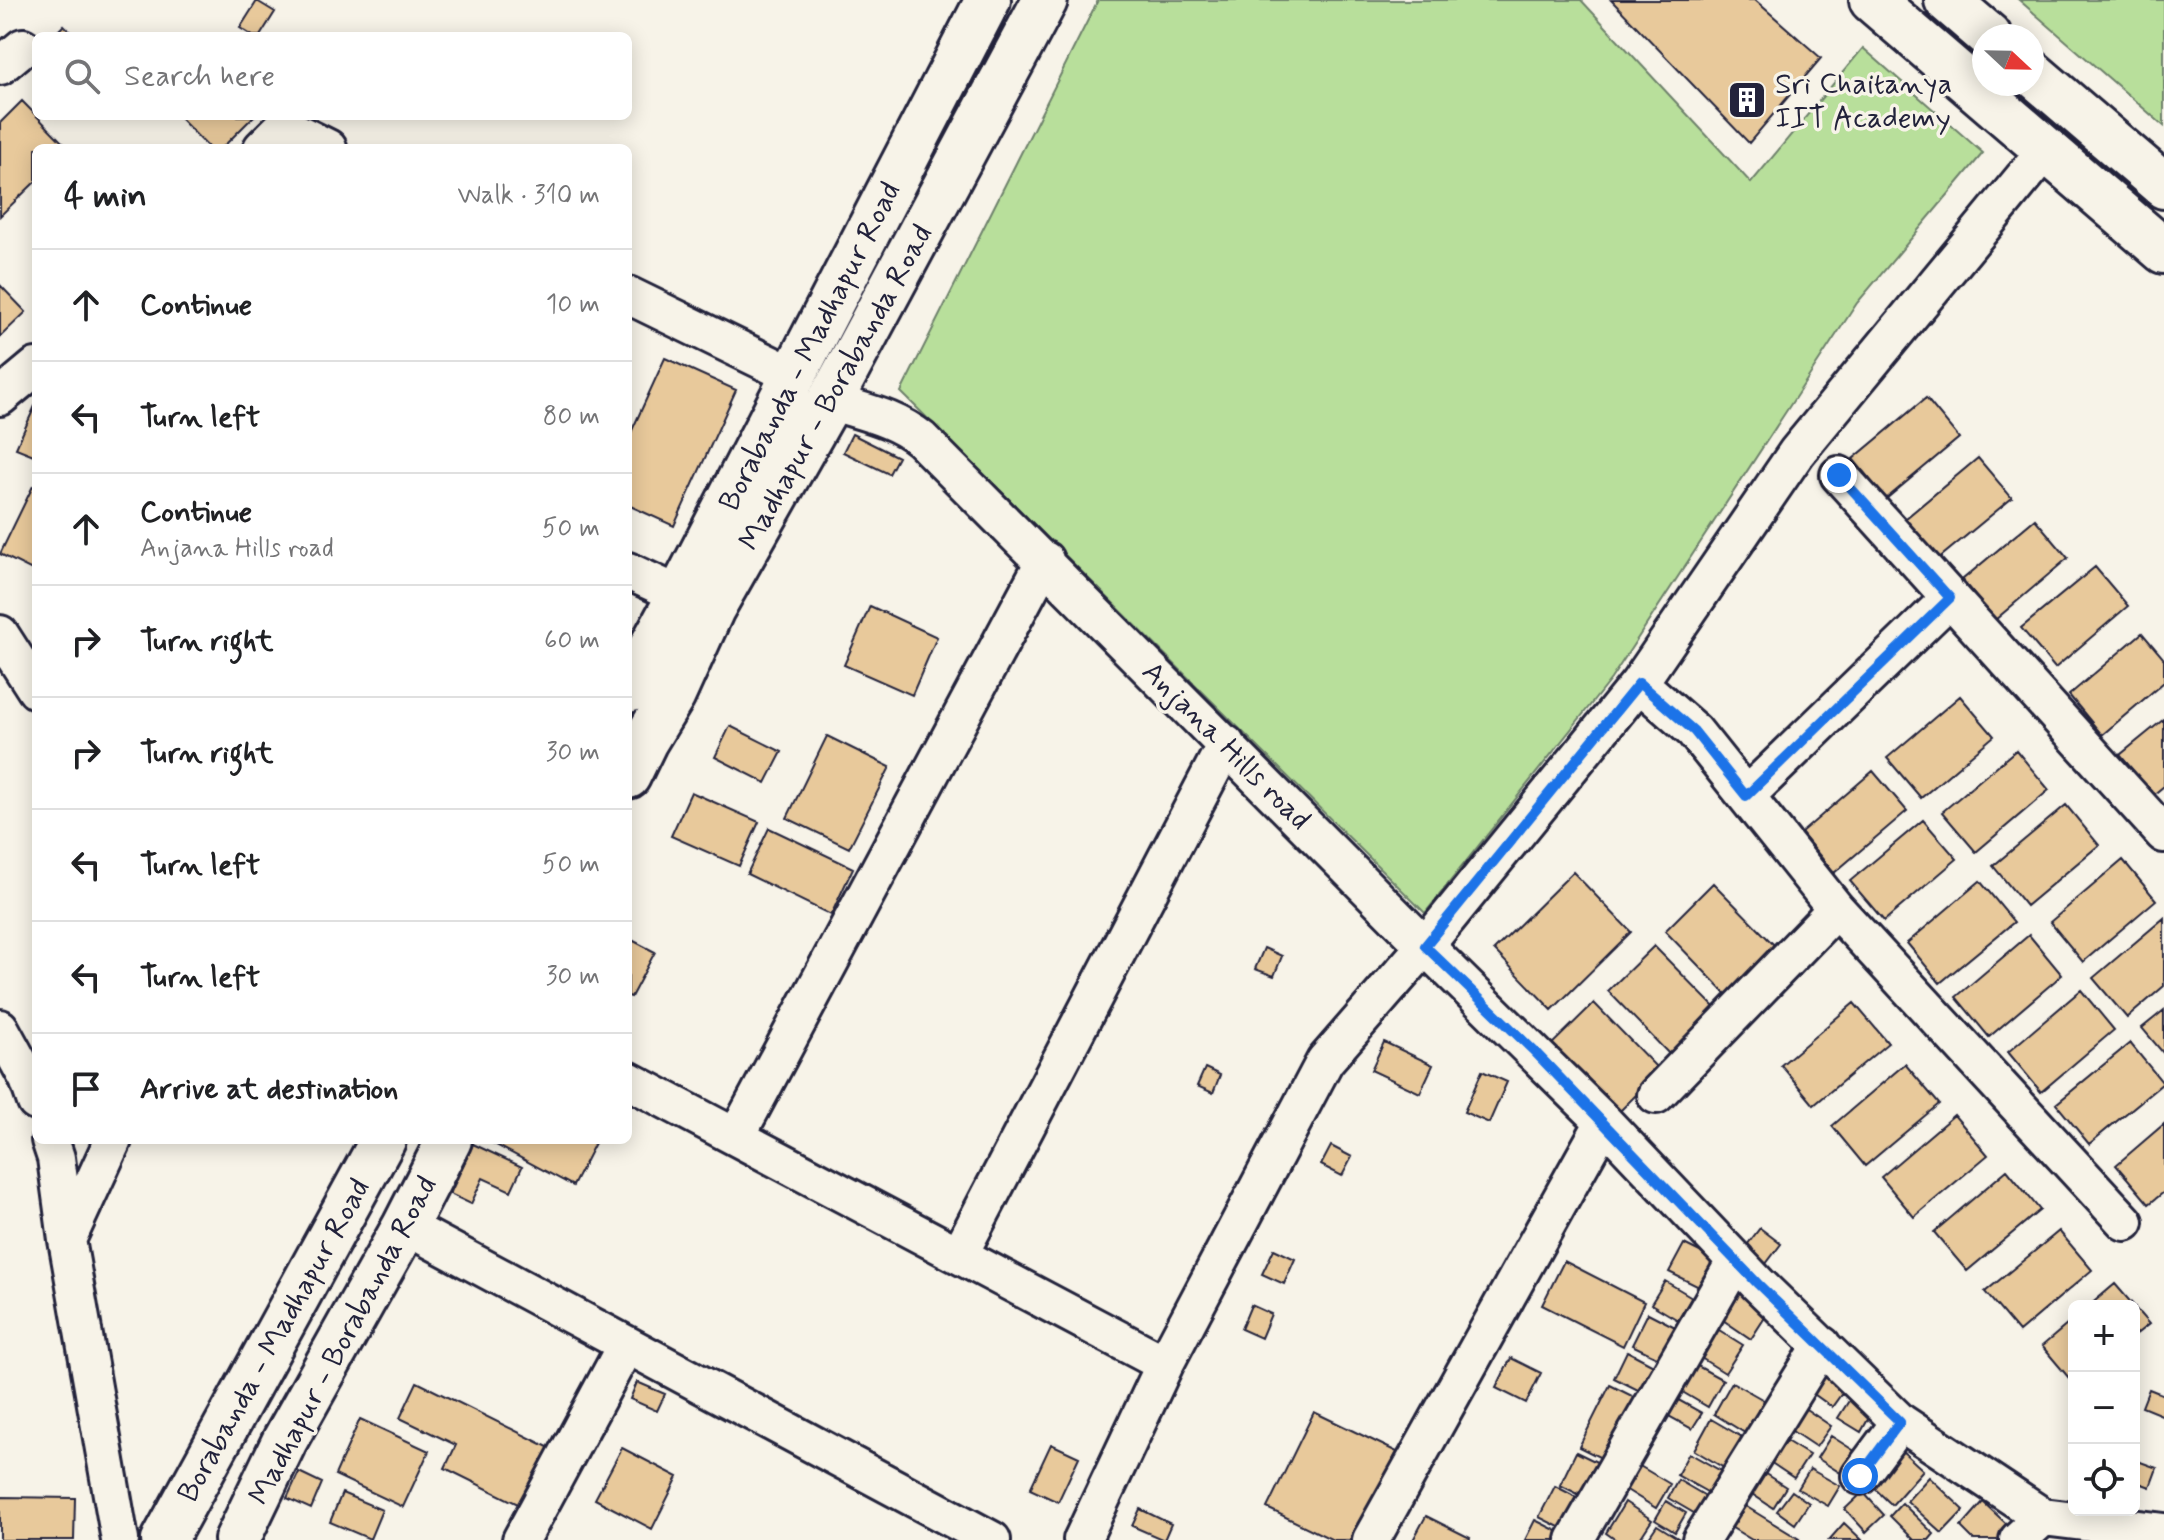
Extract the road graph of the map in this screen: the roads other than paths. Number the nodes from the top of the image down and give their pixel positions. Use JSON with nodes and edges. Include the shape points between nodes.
{"nodes":[{"id":1,"x":988,"y":0,"type":"edge"},
{"id":2,"x":1045,"y":0,"type":"edge"},
{"id":3,"x":1872,"y":0,"type":"edge"},
{"id":4,"x":1947,"y":0,"type":"edge"},
{"id":5,"x":1975,"y":24,"type":"edge"},
{"id":6,"x":2044,"y":83,"type":"edge"},
{"id":7,"x":266,"y":144,"type":"edge"},
{"id":8,"x":320,"y":144,"type":"edge"},
{"id":9,"x":2048,"y":148,"type":"junction"},
{"id":10,"x":2164,"y":186,"type":"edge"},
{"id":11,"x":2164,"y":251,"type":"edge"},
{"id":12,"x":632,"y":297,"type":"edge"},
{"id":13,"x":32,"y":370,"type":"edge"},
{"id":14,"x":792,"y":375,"type":"junction"},
{"id":15,"x":0,"y":397,"type":"edge"},
{"id":16,"x":830,"y":401,"type":"junction"},
{"id":17,"x":1839,"y":475,"type":"dead end"},
{"id":18,"x":1045,"y":560,"type":"junction"},
{"id":19,"x":632,"y":573,"type":"edge"},
{"id":20,"x":680,"y":595,"type":"junction"},
{"id":21,"x":1950,"y":598,"type":"junction"},
{"id":22,"x":0,"y":634,"type":"edge"},
{"id":23,"x":632,"y":683,"type":"edge"},
{"id":24,"x":1639,"y":683,"type":"junction"},
{"id":25,"x":32,"y":684,"type":"edge"},
{"id":26,"x":1226,"y":744,"type":"junction"},
{"id":27,"x":632,"y":768,"type":"edge"},
{"id":28,"x":1746,"y":796,"type":"junction"},
{"id":29,"x":2164,"y":834,"type":"edge"},
{"id":30,"x":1836,"y":909,"type":"junction"},
{"id":31,"x":1425,"y":946,"type":"junction"},
{"id":32,"x":0,"y":1028,"type":"edge"},
{"id":33,"x":632,"y":1082,"type":"edge"},
{"id":34,"x":32,"y":1090,"type":"edge"},
{"id":35,"x":1656,"y":1095,"type":"dead end"},
{"id":36,"x":1604,"y":1122,"type":"junction"},
{"id":37,"x":736,"y":1137,"type":"junction"},
{"id":38,"x":51,"y":1144,"type":"edge"},
{"id":39,"x":111,"y":1144,"type":"edge"},
{"id":40,"x":381,"y":1144,"type":"edge"},
{"id":41,"x":447,"y":1144,"type":"edge"},
{"id":42,"x":2125,"y":1222,"type":"dead end"},
{"id":43,"x":405,"y":1226,"type":"junction"},
{"id":44,"x":67,"y":1240,"type":"junction"},
{"id":45,"x":959,"y":1255,"type":"junction"},
{"id":46,"x":1736,"y":1260,"type":"junction"},
{"id":47,"x":626,"y":1345,"type":"junction"},
{"id":48,"x":1822,"y":1345,"type":"junction"},
{"id":49,"x":1165,"y":1364,"type":"junction"},
{"id":50,"x":1900,"y":1422,"type":"junction"},
{"id":51,"x":1860,"y":1476,"type":"dead end"},
{"id":52,"x":2031,"y":1528,"type":"edge"},
{"id":53,"x":2164,"y":1532,"type":"edge"},
{"id":54,"x":120,"y":1540,"type":"edge"},
{"id":55,"x":164,"y":1540,"type":"edge"},
{"id":56,"x":237,"y":1540,"type":"edge"},
{"id":57,"x":521,"y":1540,"type":"edge"},
{"id":58,"x":992,"y":1540,"type":"edge"},
{"id":59,"x":1082,"y":1540,"type":"edge"},
{"id":60,"x":1371,"y":1540,"type":"edge"},
{"id":61,"x":1575,"y":1540,"type":"edge"},
{"id":62,"x":1701,"y":1540,"type":"edge"}],
"edges":[{"from":1,"to":14,"type":"street","name":"Borabanda - Madhapur Road"},
{"from":2,"to":16,"type":"street","name":"Madhapur - Borabanda Road"},
{"from":3,"to":9,"type":"street"},
{"from":4,"to":5,"type":"street"},
{"from":6,"to":10,"type":"street"},
{"from":7,"to":8,"type":"street","via":[[284,126]]},
{"from":9,"to":11,"type":"street"},
{"from":9,"to":24,"type":"street","via":[[1797,452]]},
{"from":12,"to":14,"type":"street"},
{"from":13,"to":15,"type":"street"},
{"from":14,"to":20,"type":"street","name":"Borabanda - Madhapur Road"},
{"from":16,"to":18,"type":"street","name":"Anjana Hills road","via":[[905,426]]},
{"from":16,"to":27,"type":"street","name":"Madhapur - Borabanda Road","via":[[712,609]]},
{"from":17,"to":21,"type":"street"},
{"from":18,"to":26,"type":"street","name":"Anjana Hills road"},
{"from":18,"to":37,"type":"street"},
{"from":19,"to":20,"type":"street"},
{"from":20,"to":23,"type":"street","name":"Borabanda - Madhapur Road"},
{"from":21,"to":28,"type":"street"},
{"from":21,"to":29,"type":"street"},
{"from":22,"to":25,"type":"street"},
{"from":24,"to":28,"type":"street","via":[[1694,731]]},
{"from":24,"to":31,"type":"street"},
{"from":26,"to":31,"type":"street","name":"Anjana Hills road"},
{"from":26,"to":45,"type":"street"},
{"from":28,"to":30,"type":"street"},
{"from":30,"to":35,"type":"street"},
{"from":30,"to":42,"type":"street"},
{"from":31,"to":36,"type":"street","name":"Anjana Hills road"},
{"from":31,"to":49,"type":"street","via":[[1325,1061]]},
{"from":32,"to":34,"type":"street"},
{"from":33,"to":37,"type":"street"},
{"from":36,"to":46,"type":"street","name":"Anjana Hills road"},
{"from":36,"to":60,"type":"street"},
{"from":37,"to":45,"type":"street"},
{"from":38,"to":44,"type":"street"},
{"from":39,"to":44,"type":"street"},
{"from":40,"to":55,"type":"street","name":"Borabanda - Madhapur Road"},
{"from":41,"to":43,"type":"street","name":"Madhapur - Borabanda Road"},
{"from":43,"to":47,"type":"street"},
{"from":43,"to":56,"type":"street","name":"Madhapur - Borabanda Road","via":[[285,1440]]},
{"from":44,"to":54,"type":"street"},
{"from":45,"to":49,"type":"street"},
{"from":46,"to":48,"type":"street","name":"Anjana Hills road"},
{"from":46,"to":61,"type":"street"},
{"from":47,"to":57,"type":"street"},
{"from":47,"to":58,"type":"street"},
{"from":48,"to":50,"type":"street","name":"Anjana Hills road"},
{"from":48,"to":62,"type":"street"},
{"from":49,"to":59,"type":"street"},
{"from":50,"to":51,"type":"street"},
{"from":50,"to":52,"type":"street","name":"Anjana Hills road"},
{"from":52,"to":53,"type":"street"}]}
